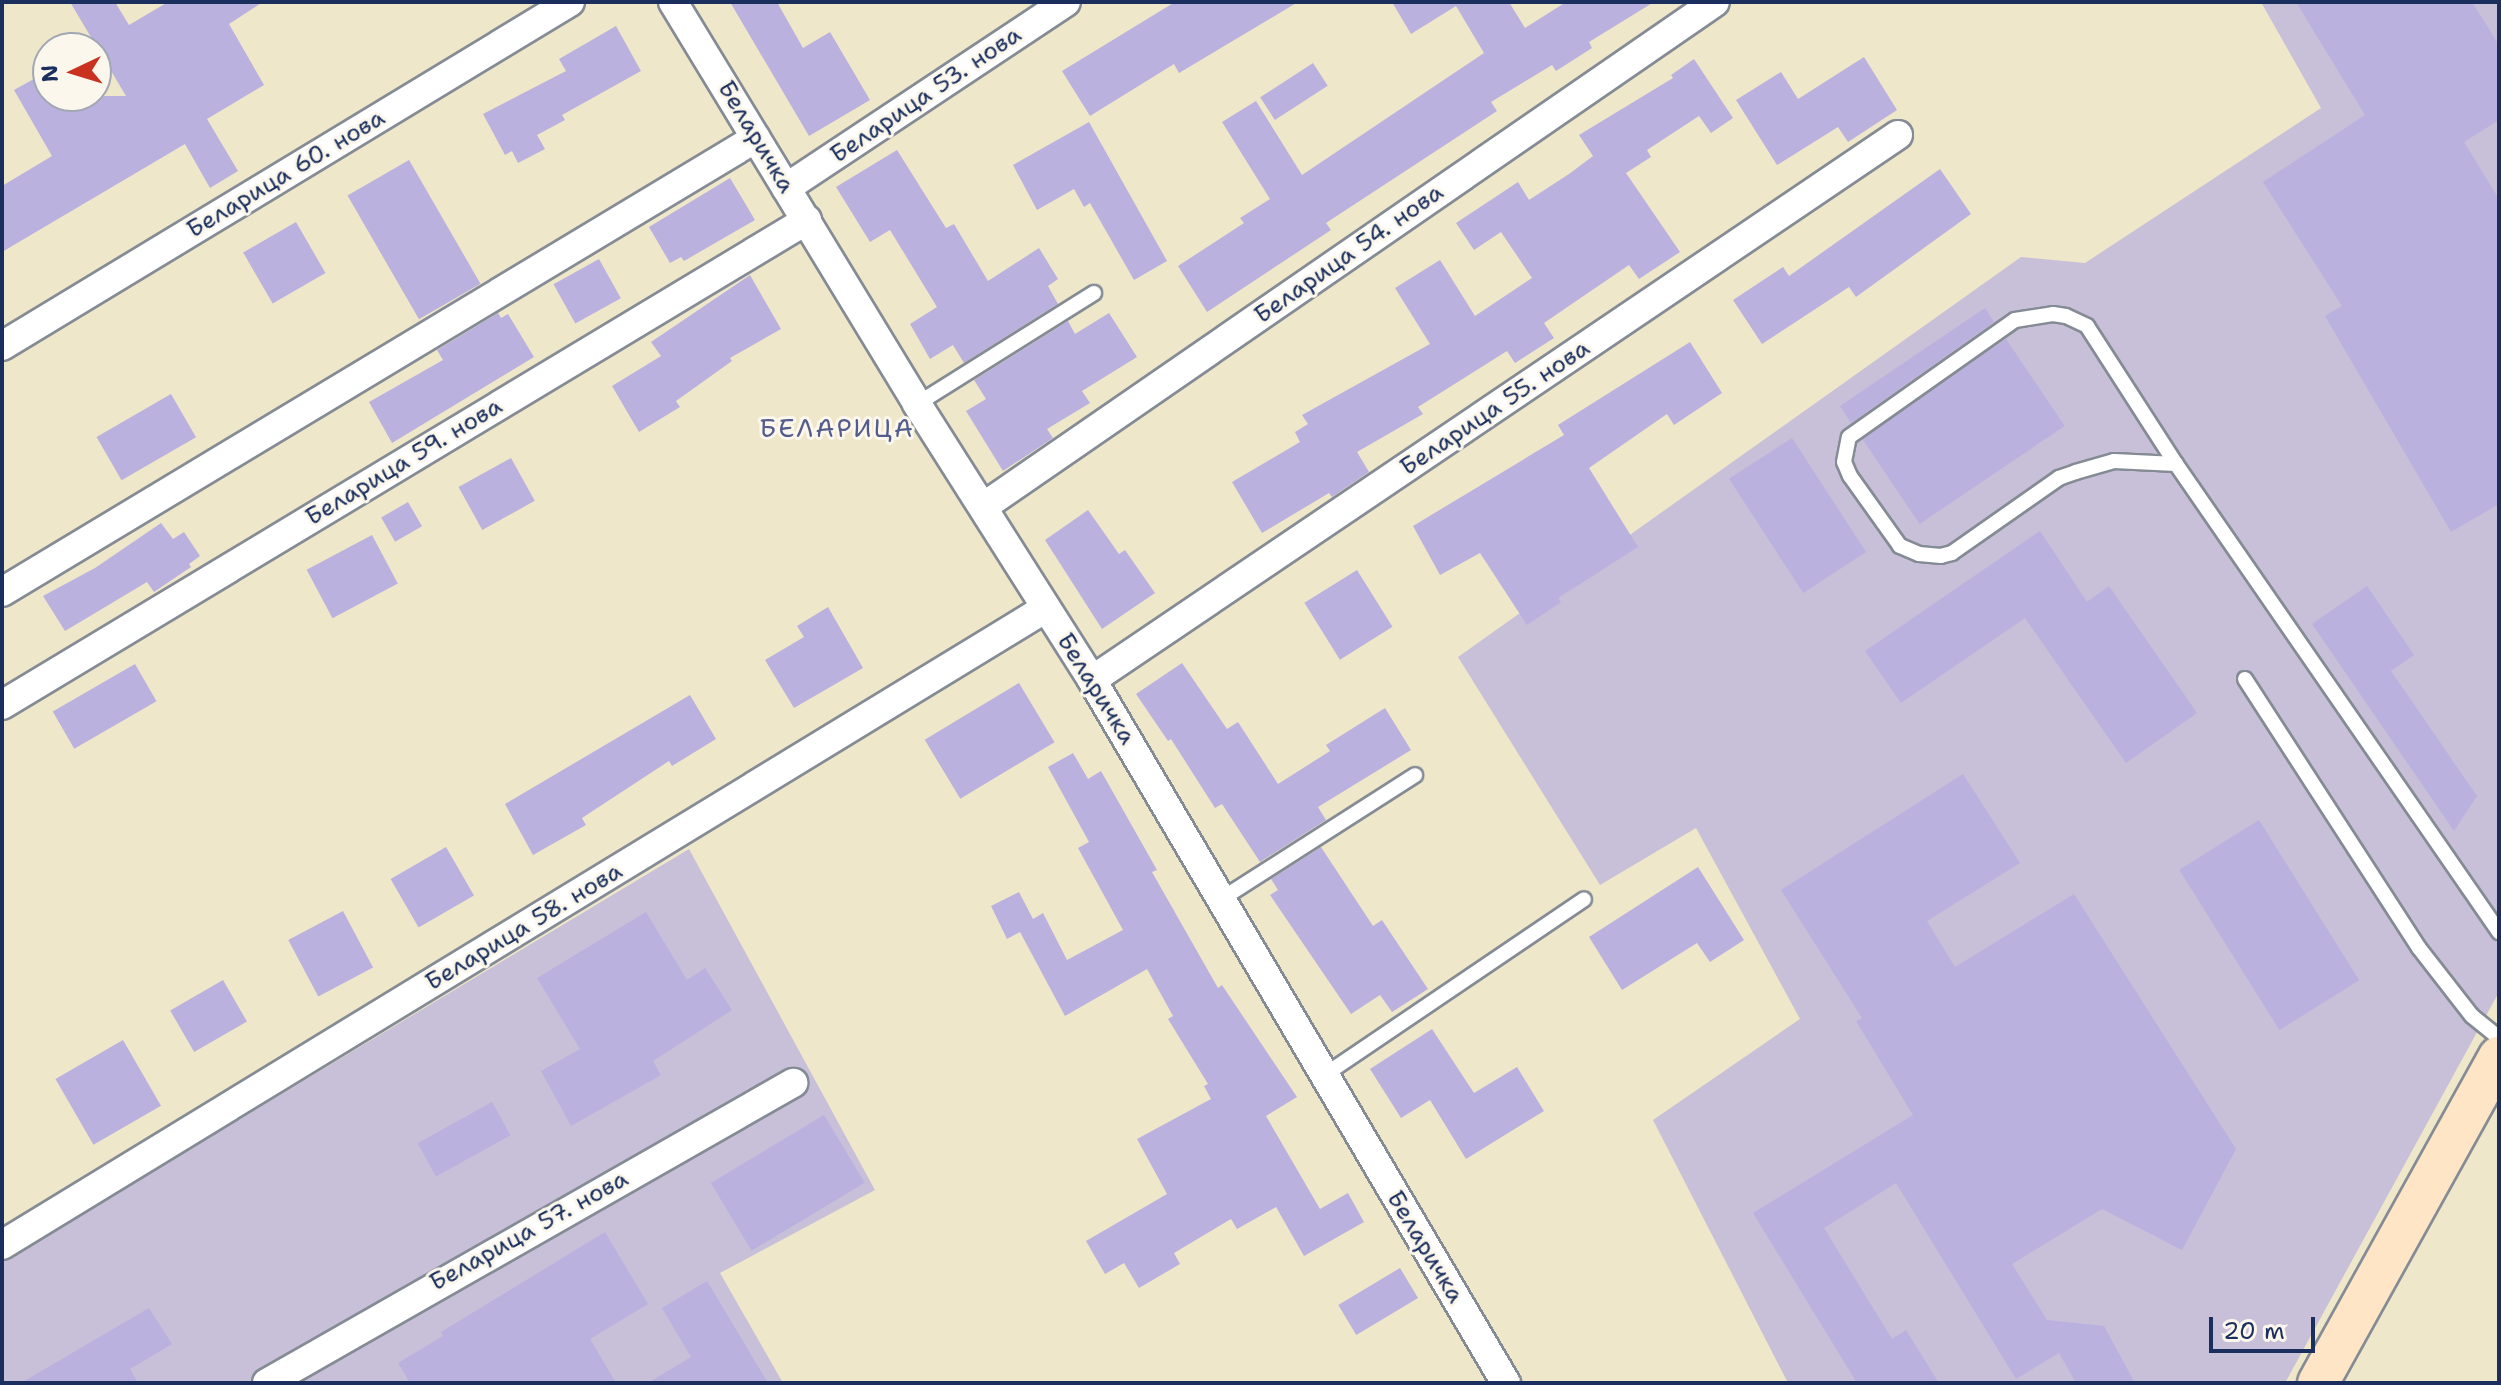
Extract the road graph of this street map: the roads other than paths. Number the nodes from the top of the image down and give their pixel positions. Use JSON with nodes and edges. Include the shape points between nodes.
{"nodes":[{"id":1,"x":570,"y":2,"type":"edge"},
{"id":2,"x":673,"y":2,"type":"edge"},
{"id":3,"x":1066,"y":2,"type":"edge"},
{"id":4,"x":1715,"y":2,"type":"edge"},
{"id":5,"x":1898,"y":135,"type":"dead end"},
{"id":6,"x":756,"y":138,"type":"junction"},
{"id":7,"x":786,"y":188,"type":"junction"},
{"id":8,"x":807,"y":220,"type":"junction"},
{"id":9,"x":1094,"y":293,"type":"dead end"},
{"id":10,"x":2,"y":346,"type":"edge"},
{"id":11,"x":917,"y":404,"type":"junction"},
{"id":12,"x":2176,"y":464,"type":"junction"},
{"id":13,"x":983,"y":507,"type":"junction"},
{"id":14,"x":2,"y":592,"type":"edge"},
{"id":15,"x":1046,"y":608,"type":"junction"},
{"id":16,"x":2245,"y":679,"type":"dead end"},
{"id":17,"x":1092,"y":680,"type":"junction"},
{"id":18,"x":2,"y":705,"type":"edge"},
{"id":19,"x":1415,"y":775,"type":"dead end"},
{"id":20,"x":1223,"y":898,"type":"junction"},
{"id":21,"x":1584,"y":899,"type":"dead end"},
{"id":22,"x":2499,"y":932,"type":"edge"},
{"id":23,"x":2499,"y":1038,"type":"edge"},
{"id":24,"x":2499,"y":1057,"type":"edge"},
{"id":25,"x":1323,"y":1076,"type":"junction"},
{"id":26,"x":793,"y":1083,"type":"dead end"},
{"id":27,"x":2,"y":1245,"type":"edge"},
{"id":28,"x":267,"y":1383,"type":"edge"},
{"id":29,"x":1506,"y":1383,"type":"edge"},
{"id":30,"x":2318,"y":1383,"type":"edge"}],
"edges":[{"from":1,"to":10,"type":"street","name":"Беларица 60. нова"},
{"from":2,"to":6,"type":"street","name":"Беларичка"},
{"from":3,"to":7,"type":"street","name":"Беларица 53. нова"},
{"from":4,"to":13,"type":"street","name":"Беларица 54. нова"},
{"from":5,"to":17,"type":"street","name":"Беларица 55. нова"},
{"from":6,"to":7,"type":"street","name":"Беларичка"},
{"from":6,"to":14,"type":"street"},
{"from":7,"to":8,"type":"street","name":"Беларичка"},
{"from":8,"to":11,"type":"street","name":"Беларичка"},
{"from":8,"to":18,"type":"street","name":"Беларица 59. нова"},
{"from":9,"to":11,"type":"lane"},
{"from":11,"to":13,"type":"street","name":"Беларичка"},
{"from":12,"to":12,"type":"lane","via":[[2087,326],[2053,314],[2015,320],[1849,437],[1844,462],[1900,546],[1941,556],[2059,478],[2114,461]]},
{"from":12,"to":22,"type":"lane"},
{"from":13,"to":15,"type":"street","name":"Беларичка"},
{"from":15,"to":17,"type":"street","name":"Беларичка"},
{"from":15,"to":27,"type":"street","name":"Беларица 58. нова"},
{"from":16,"to":23,"type":"lane","via":[[2428,961],[2472,1016]]},
{"from":17,"to":20,"type":"street","name":"Беларичка"},
{"from":19,"to":20,"type":"lane"},
{"from":20,"to":25,"type":"street","name":"Беларичка"},
{"from":21,"to":25,"type":"lane"},
{"from":24,"to":30,"type":"main road"},
{"from":25,"to":29,"type":"street","name":"Беларичка"},
{"from":26,"to":28,"type":"street","name":"Беларица 57. нова"}]}
